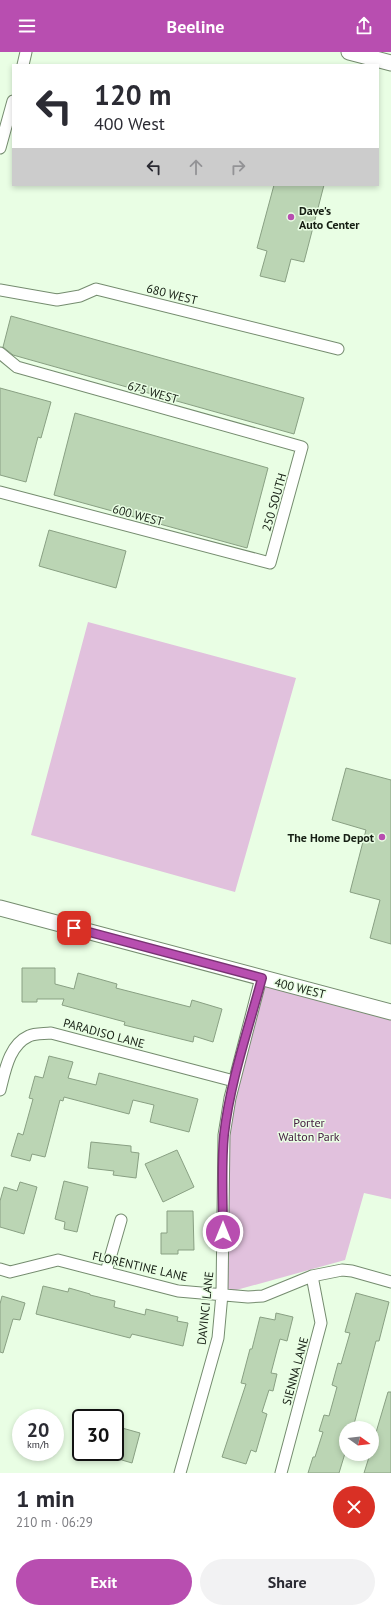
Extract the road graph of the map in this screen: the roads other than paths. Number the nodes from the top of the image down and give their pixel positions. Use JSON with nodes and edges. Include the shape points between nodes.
{"nodes":[{"id":1,"x":26,"y":52,"type":"edge"},
{"id":2,"x":349,"y":52,"type":"edge"},
{"id":3,"x":391,"y":63,"type":"edge"},
{"id":4,"x":23,"y":64,"type":"edge"},
{"id":5,"x":12,"y":104,"type":"edge"},
{"id":6,"x":0,"y":148,"type":"edge"},
{"id":7,"x":0,"y":290,"type":"edge"},
{"id":8,"x":338,"y":349,"type":"dead end"},
{"id":9,"x":0,"y":353,"type":"edge"},
{"id":10,"x":302,"y":448,"type":"joint"},
{"id":11,"x":0,"y":492,"type":"edge"},
{"id":12,"x":270,"y":563,"type":"joint"},
{"id":13,"x":0,"y":908,"type":"edge"},
{"id":14,"x":262,"y":978,"type":"junction"},
{"id":15,"x":391,"y":1012,"type":"edge"},
{"id":16,"x":234,"y":1081,"type":"junction"},
{"id":17,"x":0,"y":1090,"type":"edge"},
{"id":18,"x":121,"y":1220,"type":"dead end"},
{"id":19,"x":0,"y":1269,"type":"edge"},
{"id":20,"x":106,"y":1272,"type":"junction"},
{"id":21,"x":312,"y":1276,"type":"junction"},
{"id":22,"x":391,"y":1282,"type":"edge"},
{"id":23,"x":222,"y":1294,"type":"junction"},
{"id":24,"x":181,"y":1473,"type":"edge"},
{"id":25,"x":281,"y":1473,"type":"edge"}],
"edges":[{"from":1,"to":4,"type":"street"},
{"from":2,"to":3,"type":"main road"},
{"from":5,"to":6,"type":"street"},
{"from":7,"to":8,"type":"street","name":"680 WEST","via":[[57,300],[80,296],[96,289]]},
{"from":9,"to":10,"type":"street","name":"675 WEST","via":[[17,367]]},
{"from":10,"to":12,"type":"street","name":"250 SOUTH"},
{"from":11,"to":12,"type":"street","name":"600 WEST"},
{"from":13,"to":14,"type":"main road","name":"400 WEST"},
{"from":14,"to":15,"type":"main road","name":"400 WEST"},
{"from":14,"to":16,"type":"street","name":"DAVINCI LANE"},
{"from":16,"to":17,"type":"street","name":"PARADISO LANE","via":[[51,1033],[30,1036],[14,1047]]},
{"from":16,"to":23,"type":"street","name":"DAVINCI LANE","via":[[224,1135]]},
{"from":18,"to":20,"type":"street"},
{"from":19,"to":20,"type":"street","name":"FLORENTINE LANE","via":[[10,1272],[58,1260]]},
{"from":20,"to":23,"type":"street","name":"FLORENTINE LANE","via":[[178,1291]]},
{"from":21,"to":22,"type":"street","name":"FLORENTINE LANE","via":[[342,1270]]},
{"from":21,"to":23,"type":"street","name":"FLORENTINE LANE","via":[[263,1296]]},
{"from":21,"to":25,"type":"street","name":"SIENNA LANE","via":[[321,1323]]},
{"from":23,"to":24,"type":"street","name":"DAVINCI LANE","via":[[218,1338]]}]}
